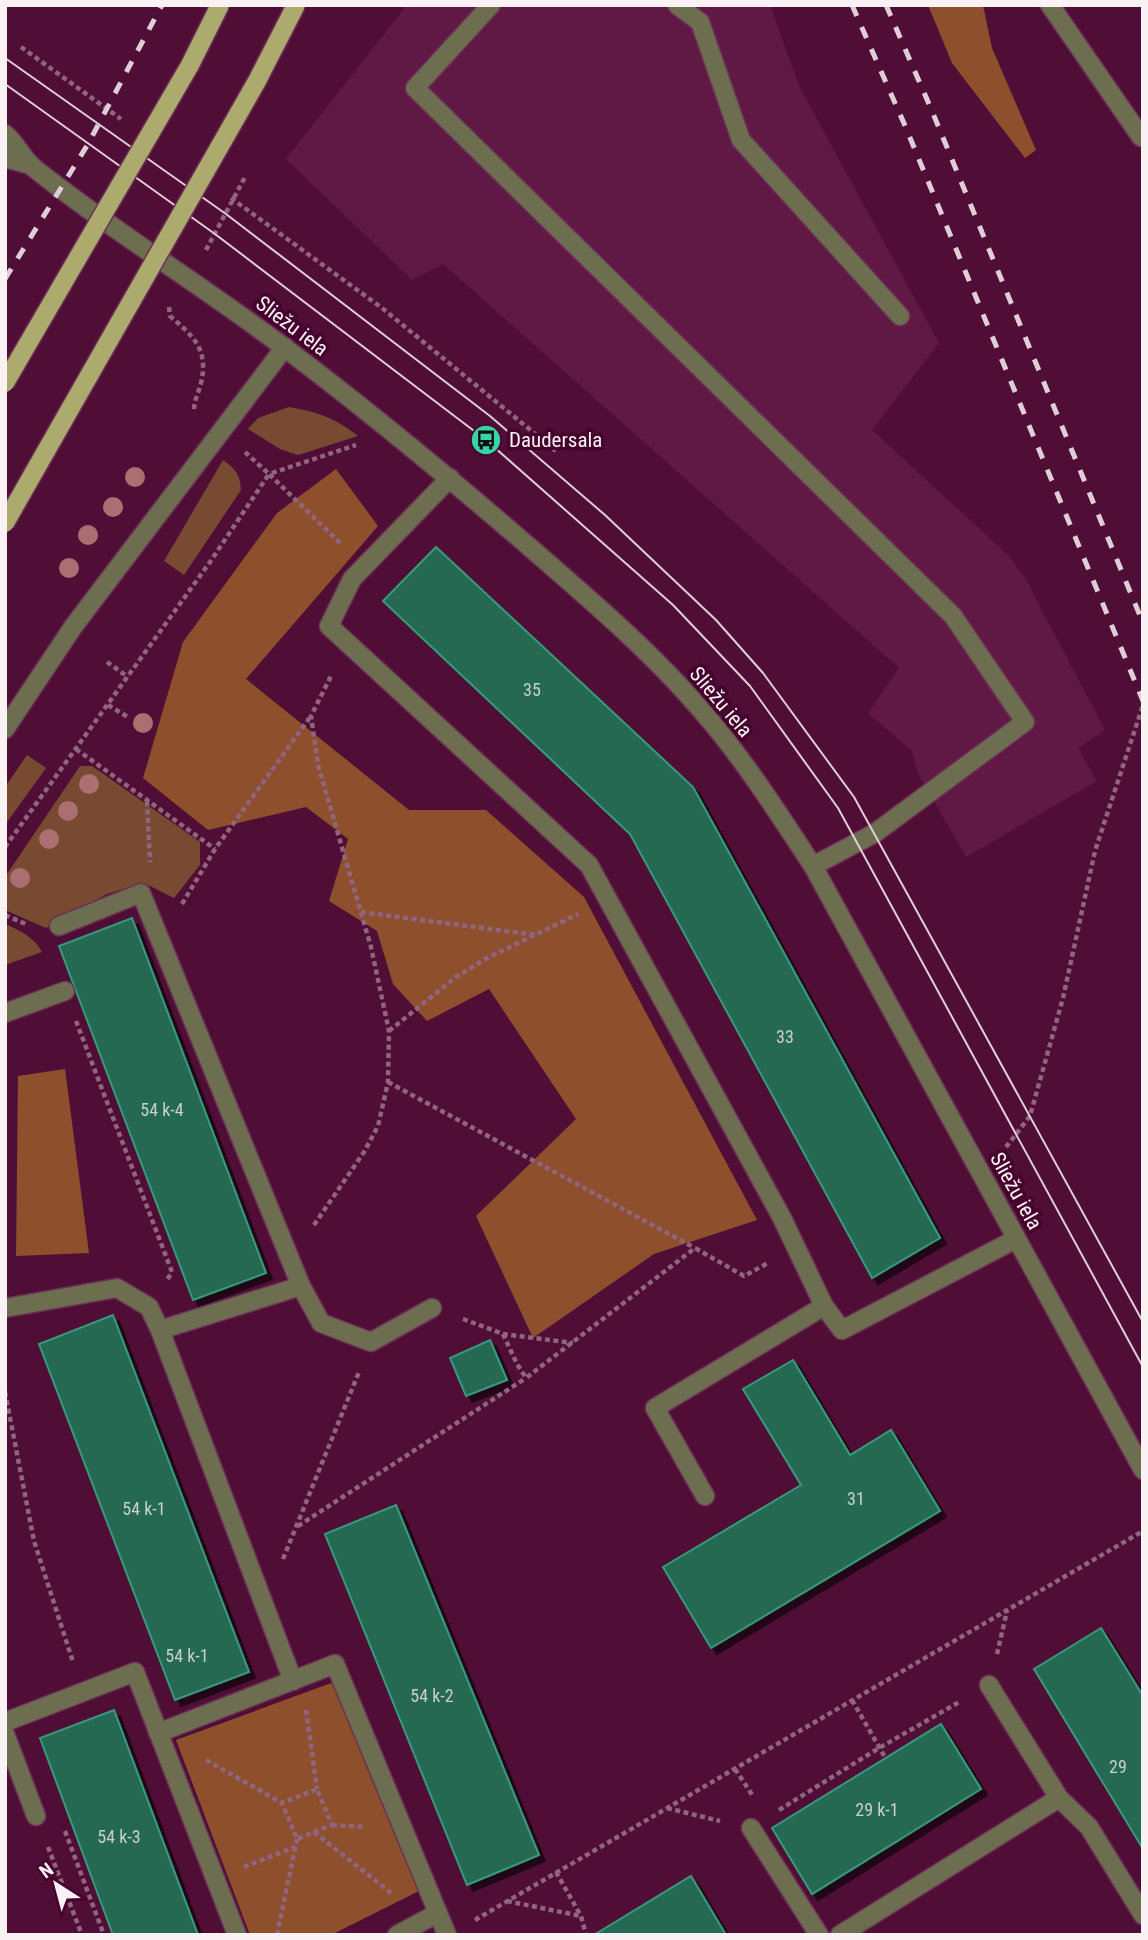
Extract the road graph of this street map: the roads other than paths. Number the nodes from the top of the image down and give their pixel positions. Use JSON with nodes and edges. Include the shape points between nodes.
{"nodes":[{"id":1,"x":220,"y":5,"type":"edge"},
{"id":2,"x":296,"y":5,"type":"edge"},
{"id":3,"x":491,"y":5,"type":"edge"},
{"id":4,"x":677,"y":5,"type":"edge"},
{"id":5,"x":1050,"y":5,"type":"edge"},
{"id":6,"x":5,"y":134,"type":"edge"},
{"id":7,"x":1141,"y":137,"type":"dead end"},
{"id":8,"x":5,"y":159,"type":"edge"},
{"id":9,"x":30,"y":165,"type":"junction"},
{"id":10,"x":900,"y":316,"type":"dead end"},
{"id":11,"x":285,"y":347,"type":"junction"},
{"id":12,"x":5,"y":383,"type":"edge"},
{"id":13,"x":450,"y":478,"type":"junction"},
{"id":14,"x":5,"y":523,"type":"edge"},
{"id":15,"x":5,"y":729,"type":"edge"},
{"id":16,"x":813,"y":866,"type":"junction"},
{"id":17,"x":59,"y":926,"type":"dead end"},
{"id":18,"x":65,"y":991,"type":"road end"},
{"id":19,"x":5,"y":1013,"type":"edge"},
{"id":20,"x":1016,"y":1239,"type":"junction"},
{"id":21,"x":301,"y":1286,"type":"junction"},
{"id":22,"x":824,"y":1306,"type":"junction"},
{"id":23,"x":5,"y":1308,"type":"edge"},
{"id":24,"x":432,"y":1308,"type":"road end"},
{"id":25,"x":160,"y":1330,"type":"junction"},
{"id":26,"x":1143,"y":1470,"type":"edge"},
{"id":27,"x":705,"y":1496,"type":"dead end"},
{"id":28,"x":293,"y":1681,"type":"junction"},
{"id":29,"x":989,"y":1685,"type":"road end"},
{"id":30,"x":5,"y":1722,"type":"edge"},
{"id":31,"x":158,"y":1732,"type":"junction"},
{"id":32,"x":5,"y":1734,"type":"edge"},
{"id":33,"x":1059,"y":1798,"type":"junction"},
{"id":34,"x":36,"y":1816,"type":"road end"},
{"id":35,"x":751,"y":1828,"type":"road end"},
{"id":36,"x":1143,"y":1915,"type":"edge"},
{"id":37,"x":431,"y":1916,"type":"junction"},
{"id":38,"x":237,"y":1935,"type":"edge"},
{"id":39,"x":397,"y":1935,"type":"edge"},
{"id":40,"x":447,"y":1935,"type":"edge"},
{"id":41,"x":818,"y":1935,"type":"edge"},
{"id":42,"x":840,"y":1935,"type":"edge"}],
"edges":[{"from":1,"to":12,"type":"main road","bridge":true,"via":[[190,65]]},
{"from":2,"to":14,"type":"main road","bridge":true},
{"from":3,"to":16,"type":"street","via":[[415,88],[953,616],[1026,722],[875,833]]},
{"from":4,"to":10,"type":"street","via":[[700,22],[741,140]]},
{"from":5,"to":7,"type":"street"},
{"from":6,"to":9,"type":"street","name":"Sliežu iela"},
{"from":8,"to":9,"type":"street","name":"Sliežu iela"},
{"from":9,"to":11,"type":"street","name":"Sliežu iela"},
{"from":11,"to":13,"type":"street","name":"Sliežu iela"},
{"from":11,"to":15,"type":"street","via":[[73,628]]},
{"from":13,"to":16,"type":"street","name":"Sliežu iela","via":[[601,609],[708,718]]},
{"from":13,"to":22,"type":"street","via":[[352,579],[329,626],[589,865]]},
{"from":16,"to":20,"type":"street","name":"Sliežu iela"},
{"from":17,"to":21,"type":"street","via":[[141,893]]},
{"from":18,"to":19,"type":"street"},
{"from":20,"to":22,"type":"street","via":[[842,1330]]},
{"from":20,"to":26,"type":"street","name":"Sliežu iela"},
{"from":21,"to":24,"type":"street","via":[[321,1323],[371,1342]]},
{"from":21,"to":25,"type":"street"},
{"from":22,"to":27,"type":"street","via":[[654,1408]]},
{"from":23,"to":25,"type":"street","via":[[117,1288],[149,1307]]},
{"from":25,"to":28,"type":"street"},
{"from":28,"to":31,"type":"street"},
{"from":28,"to":37,"type":"street","via":[[335,1664]]},
{"from":29,"to":33,"type":"street"},
{"from":30,"to":31,"type":"street","via":[[135,1672]]},
{"from":31,"to":38,"type":"street"},
{"from":32,"to":34,"type":"street"},
{"from":33,"to":36,"type":"street","via":[[1089,1827]]},
{"from":33,"to":42,"type":"street"},
{"from":35,"to":41,"type":"street"},
{"from":37,"to":39,"type":"street"},
{"from":37,"to":40,"type":"street"}]}
